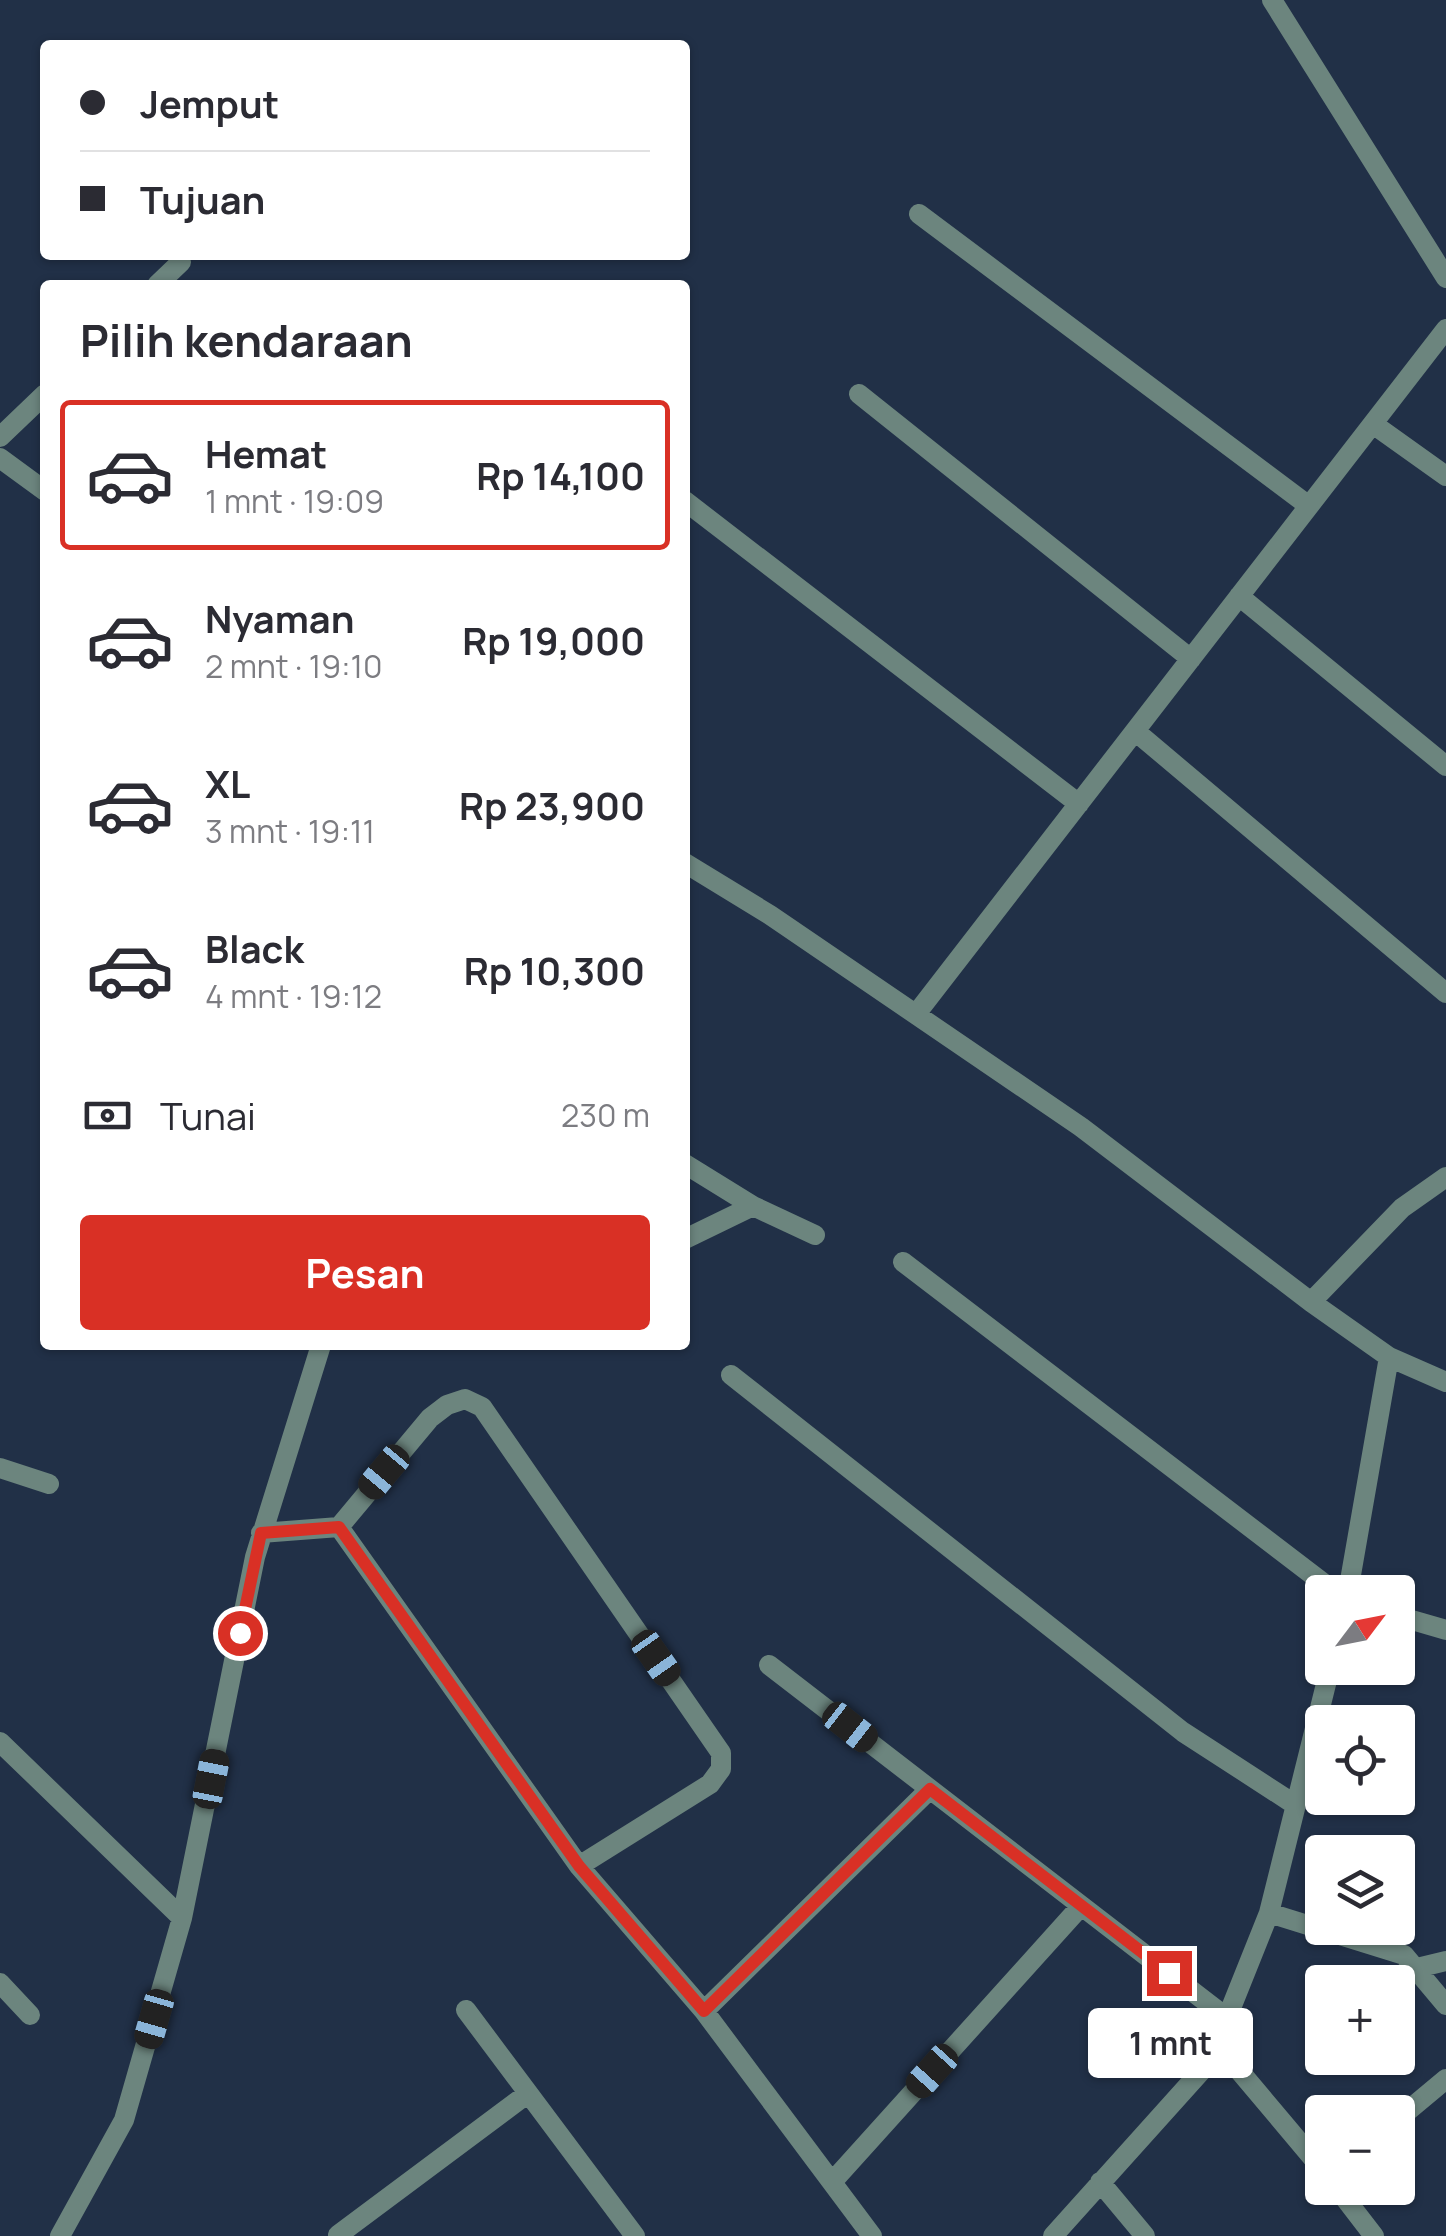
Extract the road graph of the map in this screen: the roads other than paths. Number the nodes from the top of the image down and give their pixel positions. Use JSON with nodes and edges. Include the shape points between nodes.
{"nodes":[{"id":1,"x":1272,"y":0,"type":"edge"},
{"id":2,"x":919,"y":214,"type":"dead end"},
{"id":3,"x":181,"y":262,"type":"dead end"},
{"id":4,"x":1446,"y":278,"type":"edge"},
{"id":5,"x":162,"y":280,"type":"edge"},
{"id":6,"x":1446,"y":329,"type":"edge"},
{"id":7,"x":860,"y":394,"type":"dead end"},
{"id":8,"x":40,"y":399,"type":"edge"},
{"id":9,"x":1372,"y":424,"type":"junction"},
{"id":10,"x":0,"y":437,"type":"edge"},
{"id":11,"x":0,"y":458,"type":"edge"},
{"id":12,"x":1446,"y":476,"type":"edge"},
{"id":13,"x":40,"y":487,"type":"edge"},
{"id":14,"x":690,"y":505,"type":"edge"},
{"id":15,"x":1309,"y":506,"type":"junction"},
{"id":16,"x":1239,"y":596,"type":"junction"},
{"id":17,"x":1191,"y":659,"type":"junction"},
{"id":18,"x":1135,"y":730,"type":"junction"},
{"id":19,"x":1446,"y":766,"type":"edge"},
{"id":20,"x":1079,"y":804,"type":"junction"},
{"id":21,"x":690,"y":873,"type":"edge"},
{"id":22,"x":1446,"y":993,"type":"edge"},
{"id":23,"x":916,"y":1014,"type":"junction"},
{"id":24,"x":690,"y":1167,"type":"edge"},
{"id":25,"x":1446,"y":1176,"type":"edge"},
{"id":26,"x":753,"y":1206,"type":"junction"},
{"id":27,"x":815,"y":1235,"type":"dead end"},
{"id":28,"x":690,"y":1237,"type":"edge"},
{"id":29,"x":903,"y":1262,"type":"dead end"},
{"id":30,"x":1311,"y":1302,"type":"junction"},
{"id":31,"x":319,"y":1350,"type":"edge"},
{"id":32,"x":1389,"y":1356,"type":"junction"},
{"id":33,"x":731,"y":1375,"type":"dead end"},
{"id":34,"x":1446,"y":1382,"type":"edge"},
{"id":35,"x":0,"y":1468,"type":"edge"},
{"id":36,"x":49,"y":1484,"type":"dead end"},
{"id":37,"x":339,"y":1527,"type":"junction"},
{"id":38,"x":261,"y":1533,"type":"junction"},
{"id":39,"x":1313,"y":1575,"type":"edge"},
{"id":40,"x":1351,"y":1575,"type":"edge"},
{"id":41,"x":1415,"y":1621,"type":"edge"},
{"id":42,"x":1446,"y":1630,"type":"edge"},
{"id":43,"x":770,"y":1665,"type":"dead end"},
{"id":44,"x":1326,"y":1685,"type":"edge"},
{"id":45,"x":0,"y":1742,"type":"edge"},
{"id":46,"x":930,"y":1789,"type":"junction"},
{"id":47,"x":1294,"y":1804,"type":"junction"},
{"id":48,"x":579,"y":1866,"type":"junction"},
{"id":49,"x":1082,"y":1906,"type":"junction"},
{"id":50,"x":1269,"y":1913,"type":"junction"},
{"id":51,"x":182,"y":1918,"type":"junction"},
{"id":52,"x":1446,"y":1961,"type":"edge"},
{"id":53,"x":1417,"y":1968,"type":"junction"},
{"id":54,"x":0,"y":1984,"type":"edge"},
{"id":55,"x":1446,"y":2005,"type":"edge"},
{"id":56,"x":466,"y":2010,"type":"dead end"},
{"id":57,"x":704,"y":2011,"type":"junction"},
{"id":58,"x":30,"y":2015,"type":"dead end"},
{"id":59,"x":1227,"y":2018,"type":"junction"},
{"id":60,"x":1221,"y":2049,"type":"junction"},
{"id":61,"x":1446,"y":2079,"type":"edge"},
{"id":62,"x":527,"y":2094,"type":"junction"},
{"id":63,"x":1415,"y":2105,"type":"edge"},
{"id":64,"x":1305,"y":2149,"type":"edge"},
{"id":65,"x":833,"y":2182,"type":"junction"},
{"id":66,"x":1100,"y":2182,"type":"junction"},
{"id":67,"x":1350,"y":2205,"type":"edge"},
{"id":68,"x":60,"y":2236,"type":"edge"},
{"id":69,"x":338,"y":2236,"type":"edge"},
{"id":70,"x":635,"y":2236,"type":"edge"},
{"id":71,"x":872,"y":2236,"type":"edge"},
{"id":72,"x":1052,"y":2236,"type":"edge"},
{"id":73,"x":1144,"y":2236,"type":"edge"},
{"id":74,"x":1374,"y":2236,"type":"edge"}],
"edges":[{"from":1,"to":4,"type":"street"},
{"from":2,"to":15,"type":"street"},
{"from":3,"to":5,"type":"street"},
{"from":6,"to":9,"type":"street"},
{"from":7,"to":17,"type":"street"},
{"from":8,"to":10,"type":"street"},
{"from":9,"to":12,"type":"street"},
{"from":9,"to":15,"type":"street"},
{"from":11,"to":13,"type":"street"},
{"from":14,"to":20,"type":"street"},
{"from":15,"to":16,"type":"street"},
{"from":16,"to":17,"type":"street"},
{"from":16,"to":19,"type":"street"},
{"from":17,"to":18,"type":"street"},
{"from":18,"to":20,"type":"street"},
{"from":18,"to":22,"type":"street"},
{"from":20,"to":23,"type":"street"},
{"from":21,"to":23,"type":"street","via":[[770,915]]},
{"from":23,"to":30,"type":"street","via":[[1081,1128]]},
{"from":24,"to":26,"type":"street"},
{"from":25,"to":30,"type":"street","via":[[1402,1208]]},
{"from":26,"to":27,"type":"street"},
{"from":26,"to":28,"type":"street"},
{"from":29,"to":39,"type":"street"},
{"from":30,"to":32,"type":"street"},
{"from":31,"to":38,"type":"street"},
{"from":32,"to":34,"type":"street"},
{"from":32,"to":40,"type":"street"},
{"from":33,"to":47,"type":"street","via":[[1183,1732]]},
{"from":35,"to":36,"type":"street"},
{"from":37,"to":38,"type":"street"},
{"from":37,"to":48,"type":"street"},
{"from":37,"to":48,"type":"street","via":[[430,1418],[465,1399],[482,1407],[722,1753],[710,1784]]},
{"from":38,"to":51,"type":"street"},
{"from":41,"to":42,"type":"street"},
{"from":43,"to":46,"type":"street"},
{"from":44,"to":47,"type":"street"},
{"from":45,"to":51,"type":"street"},
{"from":46,"to":49,"type":"street"},
{"from":46,"to":57,"type":"street"},
{"from":47,"to":50,"type":"street"},
{"from":48,"to":57,"type":"street"},
{"from":49,"to":59,"type":"street"},
{"from":49,"to":65,"type":"street"},
{"from":50,"to":53,"type":"street","via":[[1392,1949]]},
{"from":50,"to":59,"type":"street"},
{"from":51,"to":68,"type":"street","via":[[124,2120]]},
{"from":52,"to":53,"type":"street"},
{"from":53,"to":55,"type":"street"},
{"from":54,"to":58,"type":"street"},
{"from":56,"to":62,"type":"street"},
{"from":57,"to":65,"type":"street"},
{"from":59,"to":60,"type":"street"},
{"from":60,"to":64,"type":"street"},
{"from":60,"to":66,"type":"street"},
{"from":61,"to":63,"type":"street"},
{"from":62,"to":69,"type":"street"},
{"from":62,"to":70,"type":"street"},
{"from":65,"to":71,"type":"street"},
{"from":66,"to":72,"type":"street"},
{"from":66,"to":73,"type":"street"},
{"from":67,"to":74,"type":"street"}]}
